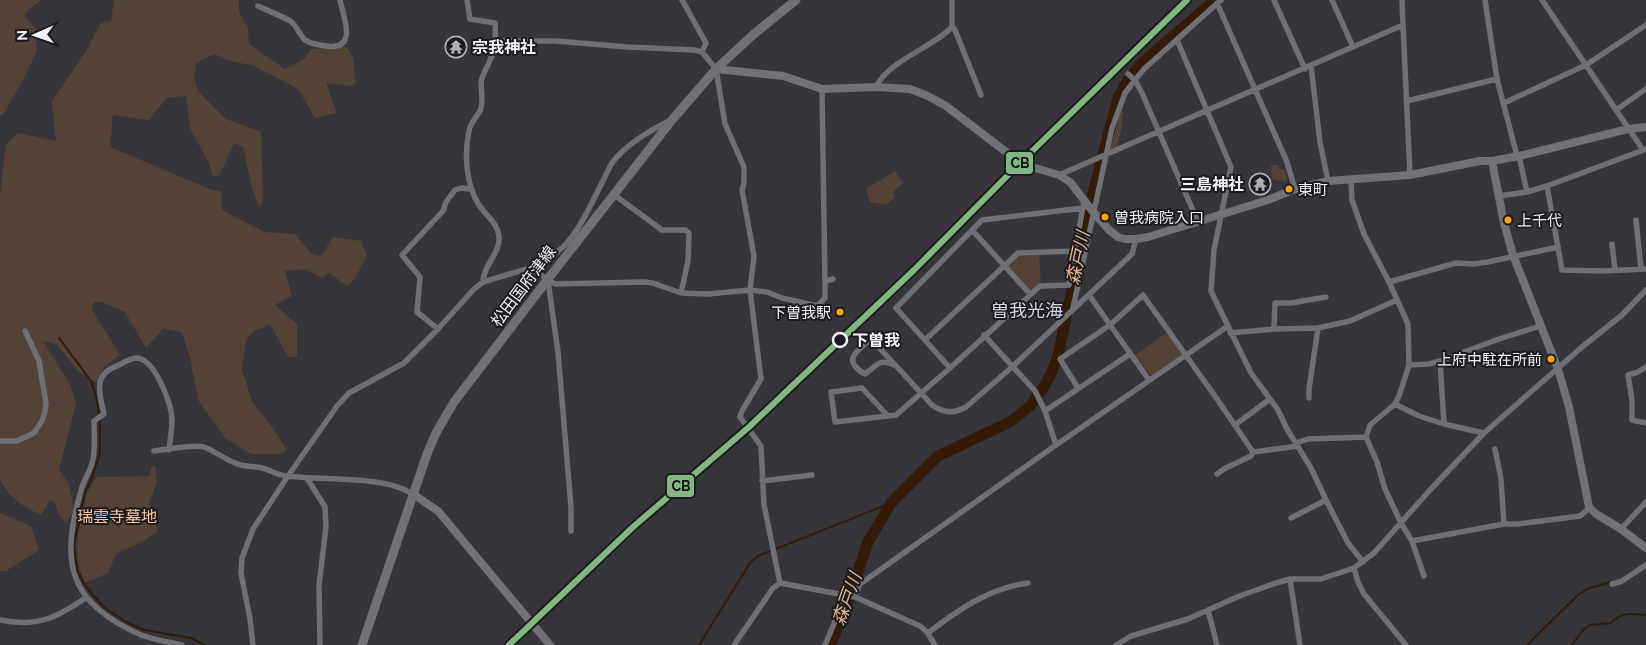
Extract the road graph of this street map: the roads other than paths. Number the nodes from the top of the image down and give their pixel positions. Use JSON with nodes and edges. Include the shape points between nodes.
{"nodes":[{"id":1,"x":340,"y":0,"type":"edge"},
{"id":2,"x":467,"y":0,"type":"edge"},
{"id":3,"x":682,"y":0,"type":"edge"},
{"id":4,"x":796,"y":0,"type":"edge"},
{"id":5,"x":952,"y":0,"type":"edge"},
{"id":6,"x":1274,"y":0,"type":"edge"},
{"id":7,"x":1332,"y":0,"type":"edge"},
{"id":8,"x":1402,"y":0,"type":"edge"},
{"id":9,"x":1485,"y":0,"type":"edge"},
{"id":10,"x":1542,"y":0,"type":"edge"},
{"id":11,"x":1219,"y":2,"type":"edge"},
{"id":12,"x":258,"y":6,"type":"dead end"},
{"id":13,"x":1403,"y":25,"type":"junction"},
{"id":14,"x":1646,"y":25,"type":"edge"},
{"id":15,"x":952,"y":27,"type":"junction"},
{"id":16,"x":1177,"y":40,"type":"junction"},
{"id":17,"x":496,"y":41,"type":"junction"},
{"id":18,"x":1353,"y":47,"type":"junction"},
{"id":19,"x":702,"y":52,"type":"junction"},
{"id":20,"x":1586,"y":64,"type":"junction"},
{"id":21,"x":1312,"y":66,"type":"junction"},
{"id":22,"x":716,"y":69,"type":"junction"},
{"id":23,"x":1305,"y":69,"type":"junction"},
{"id":24,"x":1128,"y":74,"type":"dead end"},
{"id":25,"x":1134,"y":79,"type":"junction"},
{"id":26,"x":1496,"y":79,"type":"junction"},
{"id":27,"x":876,"y":88,"type":"junction"},
{"id":28,"x":822,"y":89,"type":"junction"},
{"id":29,"x":1646,"y":89,"type":"edge"},
{"id":30,"x":1256,"y":90,"type":"junction"},
{"id":31,"x":981,"y":95,"type":"dead end"},
{"id":32,"x":1407,"y":101,"type":"junction"},
{"id":33,"x":1504,"y":104,"type":"junction"},
{"id":34,"x":1616,"y":110,"type":"junction"},
{"id":35,"x":1207,"y":111,"type":"junction"},
{"id":36,"x":672,"y":120,"type":"junction"},
{"id":37,"x":1646,"y":127,"type":"edge"},
{"id":38,"x":1628,"y":129,"type":"junction"},
{"id":39,"x":1158,"y":132,"type":"junction"},
{"id":40,"x":1644,"y":149,"type":"edge"},
{"id":41,"x":1106,"y":155,"type":"junction"},
{"id":42,"x":1518,"y":156,"type":"junction"},
{"id":43,"x":1492,"y":160,"type":"junction"},
{"id":44,"x":1059,"y":175,"type":"junction"},
{"id":45,"x":1410,"y":175,"type":"junction"},
{"id":46,"x":1352,"y":179,"type":"junction"},
{"id":47,"x":1328,"y":181,"type":"junction"},
{"id":48,"x":1547,"y":186,"type":"junction"},
{"id":49,"x":470,"y":189,"type":"junction"},
{"id":50,"x":1295,"y":189,"type":"junction"},
{"id":51,"x":1527,"y":192,"type":"junction"},
{"id":52,"x":613,"y":194,"type":"junction"},
{"id":53,"x":1499,"y":196,"type":"junction"},
{"id":54,"x":1084,"y":205,"type":"junction"},
{"id":55,"x":1094,"y":213,"type":"junction"},
{"id":56,"x":1221,"y":214,"type":"junction"},
{"id":57,"x":1636,"y":220,"type":"dead end"},
{"id":58,"x":1198,"y":222,"type":"junction"},
{"id":59,"x":972,"y":230,"type":"junction"},
{"id":60,"x":1136,"y":239,"type":"junction"},
{"id":61,"x":1612,"y":244,"type":"dead end"},
{"id":62,"x":1558,"y":247,"type":"junction"},
{"id":63,"x":1076,"y":251,"type":"junction"},
{"id":64,"x":1513,"y":255,"type":"junction"},
{"id":65,"x":1004,"y":265,"type":"junction"},
{"id":66,"x":530,"y":268,"type":"junction"},
{"id":67,"x":1643,"y":269,"type":"edge"},
{"id":68,"x":1615,"y":270,"type":"junction"},
{"id":69,"x":548,"y":278,"type":"junction"},
{"id":70,"x":833,"y":280,"type":"dead end"},
{"id":71,"x":825,"y":281,"type":"junction"},
{"id":72,"x":484,"y":282,"type":"junction"},
{"id":73,"x":1390,"y":282,"type":"junction"},
{"id":74,"x":750,"y":290,"type":"junction"},
{"id":75,"x":1646,"y":290,"type":"edge"},
{"id":76,"x":681,"y":293,"type":"junction"},
{"id":77,"x":1030,"y":294,"type":"junction"},
{"id":78,"x":1088,"y":295,"type":"junction"},
{"id":79,"x":1326,"y":296,"type":"dead end"},
{"id":80,"x":1398,"y":300,"type":"junction"},
{"id":81,"x":817,"y":306,"type":"junction"},
{"id":82,"x":1071,"y":311,"type":"junction"},
{"id":83,"x":808,"y":315,"type":"dead end"},
{"id":84,"x":1110,"y":325,"type":"junction"},
{"id":85,"x":1228,"y":326,"type":"junction"},
{"id":86,"x":1540,"y":326,"type":"junction"},
{"id":87,"x":1318,"y":328,"type":"junction"},
{"id":88,"x":438,"y":329,"type":"junction"},
{"id":89,"x":1274,"y":329,"type":"junction"},
{"id":90,"x":25,"y":331,"type":"dead end"},
{"id":91,"x":1230,"y":333,"type":"junction"},
{"id":92,"x":984,"y":336,"type":"junction"},
{"id":93,"x":925,"y":340,"type":"junction"},
{"id":94,"x":1130,"y":354,"type":"junction"},
{"id":95,"x":1185,"y":355,"type":"junction"},
{"id":96,"x":1440,"y":361,"type":"junction"},
{"id":97,"x":894,"y":364,"type":"junction"},
{"id":98,"x":1409,"y":365,"type":"junction"},
{"id":99,"x":1012,"y":366,"type":"junction"},
{"id":100,"x":1646,"y":367,"type":"edge"},
{"id":101,"x":950,"y":368,"type":"junction"},
{"id":102,"x":1558,"y":368,"type":"junction"},
{"id":103,"x":1149,"y":380,"type":"junction"},
{"id":104,"x":1078,"y":388,"type":"junction"},
{"id":105,"x":921,"y":394,"type":"junction"},
{"id":106,"x":1309,"y":398,"type":"dead end"},
{"id":107,"x":1270,"y":399,"type":"junction"},
{"id":108,"x":1395,"y":404,"type":"junction"},
{"id":109,"x":1045,"y":411,"type":"junction"},
{"id":110,"x":888,"y":416,"type":"junction"},
{"id":111,"x":1646,"y":423,"type":"edge"},
{"id":112,"x":1444,"y":424,"type":"junction"},
{"id":113,"x":1235,"y":426,"type":"junction"},
{"id":114,"x":1484,"y":433,"type":"junction"},
{"id":115,"x":1366,"y":437,"type":"junction"},
{"id":116,"x":0,"y":441,"type":"edge"},
{"id":117,"x":1056,"y":445,"type":"junction"},
{"id":118,"x":1297,"y":445,"type":"junction"},
{"id":119,"x":1495,"y":449,"type":"dead end"},
{"id":120,"x":169,"y":450,"type":"junction"},
{"id":121,"x":154,"y":451,"type":"dead end"},
{"id":122,"x":1253,"y":452,"type":"junction"},
{"id":123,"x":1217,"y":474,"type":"dead end"},
{"id":124,"x":812,"y":475,"type":"dead end"},
{"id":125,"x":288,"y":476,"type":"junction"},
{"id":126,"x":307,"y":478,"type":"junction"},
{"id":127,"x":762,"y":481,"type":"junction"},
{"id":128,"x":414,"y":494,"type":"junction"},
{"id":129,"x":1326,"y":500,"type":"junction"},
{"id":130,"x":1646,"y":502,"type":"edge"},
{"id":131,"x":1589,"y":507,"type":"junction"},
{"id":132,"x":1291,"y":518,"type":"dead end"},
{"id":133,"x":1400,"y":523,"type":"junction"},
{"id":134,"x":1504,"y":524,"type":"junction"},
{"id":135,"x":1621,"y":529,"type":"junction"},
{"id":136,"x":571,"y":531,"type":"dead end"},
{"id":137,"x":1412,"y":541,"type":"junction"},
{"id":138,"x":1646,"y":548,"type":"edge"},
{"id":139,"x":1363,"y":562,"type":"junction"},
{"id":140,"x":1646,"y":565,"type":"edge"},
{"id":141,"x":1354,"y":568,"type":"junction"},
{"id":142,"x":1424,"y":576,"type":"dead end"},
{"id":143,"x":1290,"y":579,"type":"junction"},
{"id":144,"x":1028,"y":583,"type":"dead end"},
{"id":145,"x":780,"y":584,"type":"junction"},
{"id":146,"x":1612,"y":584,"type":"dead end"},
{"id":147,"x":846,"y":595,"type":"junction"},
{"id":148,"x":87,"y":597,"type":"junction"},
{"id":149,"x":855,"y":597,"type":"junction"},
{"id":150,"x":1208,"y":610,"type":"junction"},
{"id":151,"x":0,"y":620,"type":"edge"},
{"id":152,"x":928,"y":633,"type":"junction"},
{"id":153,"x":182,"y":645,"type":"edge"},
{"id":154,"x":253,"y":645,"type":"edge"},
{"id":155,"x":320,"y":645,"type":"edge"},
{"id":156,"x":362,"y":645,"type":"edge"},
{"id":157,"x":550,"y":645,"type":"edge"},
{"id":158,"x":734,"y":645,"type":"edge"},
{"id":159,"x":825,"y":645,"type":"edge"},
{"id":160,"x":935,"y":645,"type":"edge"},
{"id":161,"x":1116,"y":645,"type":"edge"},
{"id":162,"x":1217,"y":645,"type":"edge"},
{"id":163,"x":1300,"y":645,"type":"edge"},
{"id":164,"x":1406,"y":645,"type":"edge"}],
"edges":[{"from":1,"to":12,"type":"street","via":[[347,21],[346,36],[340,45],[334,46],[310,43],[290,21]]},
{"from":2,"to":17,"type":"street","via":[[470,19],[495,23]]},
{"from":3,"to":19,"type":"street","via":[[706,43]]},
{"from":4,"to":22,"type":"main road","name":"松田国府津線"},
{"from":5,"to":15,"type":"street"},
{"from":6,"to":23,"type":"street"},
{"from":7,"to":18,"type":"street"},
{"from":8,"to":13,"type":"street"},
{"from":9,"to":26,"type":"street"},
{"from":10,"to":20,"type":"street"},
{"from":11,"to":16,"type":"street"},
{"from":11,"to":30,"type":"street"},
{"from":13,"to":18,"type":"street"},
{"from":13,"to":32,"type":"street"},
{"from":14,"to":20,"type":"street"},
{"from":15,"to":27,"type":"street","via":[[897,64]]},
{"from":15,"to":31,"type":"street"},
{"from":16,"to":25,"type":"street"},
{"from":16,"to":35,"type":"street"},
{"from":17,"to":19,"type":"street","via":[[556,41]]},
{"from":17,"to":49,"type":"street","via":[[482,79],[480,112],[468,130]]},
{"from":18,"to":21,"type":"street"},
{"from":19,"to":22,"type":"street"},
{"from":20,"to":33,"type":"street"},
{"from":20,"to":34,"type":"street"},
{"from":21,"to":23,"type":"street"},
{"from":21,"to":47,"type":"street","via":[[1320,142]]},
{"from":22,"to":28,"type":"main road","via":[[782,76]]},
{"from":22,"to":36,"type":"main road","name":"松田国府津線"},
{"from":22,"to":74,"type":"street","via":[[725,124],[744,167],[742,190],[754,256]]},
{"from":23,"to":30,"type":"street"},
{"from":24,"to":25,"type":"street"},
{"from":25,"to":39,"type":"street"},
{"from":25,"to":41,"type":"street","via":[[1119,108]]},
{"from":26,"to":32,"type":"street"},
{"from":26,"to":33,"type":"street"},
{"from":27,"to":28,"type":"main road"},
{"from":27,"to":44,"type":"main road","via":[[910,89],[928,96],[1022,164]]},
{"from":28,"to":71,"type":"street"},
{"from":29,"to":34,"type":"street"},
{"from":30,"to":35,"type":"street"},
{"from":30,"to":50,"type":"street"},
{"from":32,"to":45,"type":"street"},
{"from":33,"to":42,"type":"street"},
{"from":34,"to":38,"type":"street"},
{"from":35,"to":39,"type":"street"},
{"from":35,"to":56,"type":"street","via":[[1231,167]]},
{"from":36,"to":52,"type":"main road","name":"松田国府津線"},
{"from":36,"to":66,"type":"street","via":[[618,155],[565,244]]},
{"from":37,"to":38,"type":"main road"},
{"from":38,"to":40,"type":"street"},
{"from":38,"to":42,"type":"main road"},
{"from":39,"to":41,"type":"street"},
{"from":39,"to":58,"type":"street"},
{"from":40,"to":48,"type":"street"},
{"from":41,"to":44,"type":"street"},
{"from":41,"to":55,"type":"street"},
{"from":42,"to":43,"type":"main road"},
{"from":42,"to":51,"type":"street"},
{"from":43,"to":45,"type":"main road"},
{"from":43,"to":53,"type":"main road"},
{"from":44,"to":54,"type":"main road","via":[[1070,182]]},
{"from":45,"to":46,"type":"main road"},
{"from":46,"to":47,"type":"main road"},
{"from":46,"to":73,"type":"street","via":[[1352,200],[1364,234]]},
{"from":47,"to":50,"type":"main road"},
{"from":48,"to":51,"type":"street"},
{"from":48,"to":62,"type":"street"},
{"from":49,"to":72,"type":"street","via":[[478,205],[496,225],[499,237],[496,251],[484,273]]},
{"from":49,"to":88,"type":"street","via":[[456,190],[446,202],[443,212],[402,255],[420,277],[417,312]]},
{"from":50,"to":56,"type":"main road"},
{"from":51,"to":53,"type":"street"},
{"from":52,"to":69,"type":"main road","name":"松田国府津線"},
{"from":52,"to":76,"type":"street","via":[[662,230],[685,230],[689,233],[688,261]]},
{"from":53,"to":64,"type":"main road"},
{"from":54,"to":55,"type":"main road"},
{"from":54,"to":59,"type":"street","via":[[982,220]]},
{"from":54,"to":63,"type":"street"},
{"from":55,"to":60,"type":"main road","via":[[1118,237]]},
{"from":55,"to":82,"type":"street"},
{"from":56,"to":58,"type":"main road"},
{"from":56,"to":85,"type":"street","via":[[1211,291]]},
{"from":57,"to":67,"type":"street"},
{"from":58,"to":60,"type":"main road"},
{"from":59,"to":65,"type":"street"},
{"from":59,"to":93,"type":"street","via":[[896,308]]},
{"from":60,"to":78,"type":"street","via":[[1132,254]]},
{"from":61,"to":68,"type":"street"},
{"from":62,"to":64,"type":"street"},
{"from":62,"to":68,"type":"street","via":[[1562,270]]},
{"from":63,"to":65,"type":"street","via":[[1018,254]]},
{"from":63,"to":77,"type":"street","via":[[1069,285],[1040,286]]},
{"from":64,"to":73,"type":"street","via":[[1488,262],[1456,263]]},
{"from":64,"to":86,"type":"main road"},
{"from":65,"to":77,"type":"street"},
{"from":65,"to":93,"type":"street"},
{"from":66,"to":69,"type":"street"},
{"from":66,"to":72,"type":"street"},
{"from":67,"to":68,"type":"street"},
{"from":69,"to":76,"type":"street","via":[[555,284],[653,283]]},
{"from":69,"to":128,"type":"main road","name":"松田国府津線","via":[[450,407],[427,454]]},
{"from":69,"to":136,"type":"street","via":[[558,352]]},
{"from":70,"to":71,"type":"street"},
{"from":71,"to":81,"type":"street","via":[[825,298]]},
{"from":72,"to":88,"type":"street"},
{"from":73,"to":80,"type":"street"},
{"from":74,"to":76,"type":"street"},
{"from":74,"to":81,"type":"street"},
{"from":74,"to":127,"type":"street","via":[[761,380],[740,417],[761,446]]},
{"from":75,"to":102,"type":"street"},
{"from":77,"to":92,"type":"street"},
{"from":78,"to":82,"type":"street"},
{"from":78,"to":84,"type":"street"},
{"from":79,"to":89,"type":"street","via":[[1275,303]]},
{"from":80,"to":87,"type":"street","via":[[1350,321]]},
{"from":80,"to":98,"type":"street","via":[[1408,324]]},
{"from":81,"to":83,"type":"street"},
{"from":82,"to":99,"type":"street"},
{"from":84,"to":94,"type":"street"},
{"from":84,"to":95,"type":"street","via":[[1143,295]]},
{"from":84,"to":104,"type":"street","via":[[1060,359]]},
{"from":85,"to":91,"type":"street"},
{"from":85,"to":95,"type":"street"},
{"from":86,"to":96,"type":"street"},
{"from":86,"to":102,"type":"main road"},
{"from":87,"to":89,"type":"street"},
{"from":87,"to":106,"type":"street"},
{"from":88,"to":125,"type":"street","via":[[404,363],[349,393]]},
{"from":89,"to":91,"type":"street"},
{"from":90,"to":116,"type":"street","via":[[39,361],[45,412],[34,433],[17,441]]},
{"from":91,"to":107,"type":"street","via":[[1251,373]]},
{"from":92,"to":99,"type":"street"},
{"from":92,"to":101,"type":"street"},
{"from":93,"to":101,"type":"street"},
{"from":94,"to":103,"type":"street"},
{"from":94,"to":104,"type":"street"},
{"from":95,"to":103,"type":"street"},
{"from":95,"to":113,"type":"street"},
{"from":96,"to":98,"type":"street"},
{"from":96,"to":112,"type":"street"},
{"from":97,"to":97,"type":"street","via":[[878,363],[862,374],[852,359],[867,342],[871,342]]},
{"from":97,"to":105,"type":"street"},
{"from":98,"to":108,"type":"street"},
{"from":99,"to":105,"type":"street","via":[[958,411],[940,410]]},
{"from":99,"to":109,"type":"street","via":[[1035,392]]},
{"from":100,"to":111,"type":"street","via":[[1628,375],[1632,420]]},
{"from":101,"to":105,"type":"street"},
{"from":102,"to":114,"type":"street"},
{"from":102,"to":131,"type":"main road"},
{"from":103,"to":117,"type":"street"},
{"from":104,"to":109,"type":"street"},
{"from":105,"to":110,"type":"street","via":[[896,415]]},
{"from":107,"to":113,"type":"street"},
{"from":107,"to":118,"type":"street"},
{"from":108,"to":112,"type":"street"},
{"from":108,"to":115,"type":"street","via":[[1370,425]]},
{"from":109,"to":117,"type":"street"},
{"from":110,"to":110,"type":"street","via":[[862,388],[831,392],[835,422]]},
{"from":112,"to":114,"type":"street"},
{"from":113,"to":122,"type":"street"},
{"from":114,"to":133,"type":"street"},
{"from":115,"to":118,"type":"street","via":[[1308,439]]},
{"from":115,"to":133,"type":"street"},
{"from":117,"to":149,"type":"street","via":[[860,584]]},
{"from":118,"to":122,"type":"street"},
{"from":118,"to":129,"type":"street"},
{"from":119,"to":134,"type":"street"},
{"from":120,"to":121,"type":"street"},
{"from":120,"to":125,"type":"street","via":[[202,446],[234,463]]},
{"from":120,"to":148,"type":"street","via":[[171,413],[156,374],[144,360],[134,358],[108,369],[100,382],[104,414],[94,421],[92,464],[81,489],[70,546],[75,579]]},
{"from":122,"to":123,"type":"street"},
{"from":124,"to":127,"type":"street"},
{"from":125,"to":126,"type":"street"},
{"from":125,"to":154,"type":"street","via":[[253,528],[242,558],[240,573]]},
{"from":126,"to":128,"type":"street","via":[[391,484]]},
{"from":126,"to":155,"type":"street","via":[[325,506],[326,527],[318,585]]},
{"from":127,"to":145,"type":"street"},
{"from":128,"to":156,"type":"main road","name":"松田国府津線"},
{"from":128,"to":157,"type":"main road","via":[[438,511]]},
{"from":129,"to":132,"type":"street"},
{"from":129,"to":139,"type":"street","via":[[1348,543]]},
{"from":130,"to":135,"type":"street"},
{"from":131,"to":134,"type":"street","via":[[1580,516]]},
{"from":131,"to":135,"type":"main road"},
{"from":133,"to":137,"type":"street"},
{"from":133,"to":139,"type":"street"},
{"from":134,"to":137,"type":"street"},
{"from":135,"to":138,"type":"main road"},
{"from":137,"to":142,"type":"street"},
{"from":139,"to":141,"type":"street"},
{"from":140,"to":146,"type":"street"},
{"from":141,"to":143,"type":"street","via":[[1321,579]]},
{"from":141,"to":164,"type":"street","via":[[1364,594]]},
{"from":143,"to":150,"type":"street"},
{"from":143,"to":163,"type":"street"},
{"from":144,"to":152,"type":"street","via":[[990,593]]},
{"from":145,"to":147,"type":"street"},
{"from":145,"to":158,"type":"street","via":[[773,588]]},
{"from":147,"to":149,"type":"street"},
{"from":147,"to":159,"type":"street"},
{"from":148,"to":151,"type":"street","via":[[64,613],[39,621]]},
{"from":148,"to":153,"type":"street","via":[[107,617],[143,636]]},
{"from":149,"to":152,"type":"street","via":[[920,626]]},
{"from":150,"to":161,"type":"street","via":[[1132,636]]},
{"from":150,"to":162,"type":"street"},
{"from":152,"to":160,"type":"street"}]}
